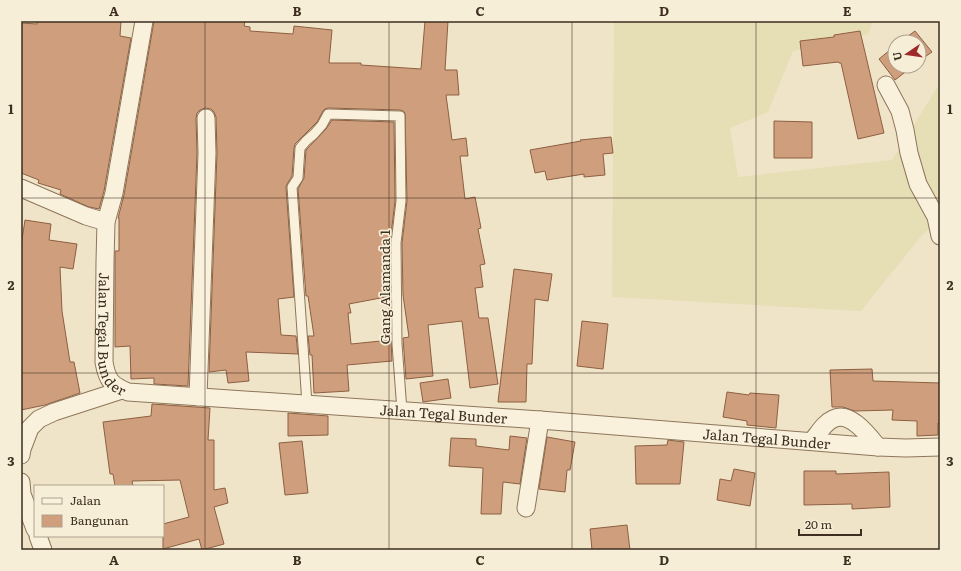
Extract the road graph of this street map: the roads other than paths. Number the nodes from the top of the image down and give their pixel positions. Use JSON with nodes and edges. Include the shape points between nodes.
{"nodes":[{"id":1,"x":144,"y":21,"type":"edge"},
{"id":2,"x":886,"y":85,"type":"dead end"},
{"id":3,"x":206,"y":118,"type":"dead end"},
{"id":4,"x":21,"y":188,"type":"edge"},
{"id":5,"x":106,"y":222,"type":"junction"},
{"id":6,"x":940,"y":236,"type":"edge"},
{"id":7,"x":122,"y":390,"type":"junction"},
{"id":8,"x":198,"y":397,"type":"junction"},
{"id":9,"x":307,"y":404,"type":"junction"},
{"id":10,"x":402,"y":411,"type":"junction"},
{"id":11,"x":540,"y":420,"type":"junction"},
{"id":12,"x":26,"y":428,"type":"edge"},
{"id":13,"x":812,"y":441,"type":"junction"},
{"id":14,"x":878,"y":447,"type":"junction"},
{"id":15,"x":940,"y":447,"type":"edge"},
{"id":16,"x":21,"y":455,"type":"edge"},
{"id":17,"x":21,"y":482,"type":"edge"},
{"id":18,"x":526,"y":508,"type":"dead end"},
{"id":19,"x":34,"y":526,"type":"edge"},
{"id":20,"x":38,"y":537,"type":"edge"},
{"id":21,"x":43,"y":550,"type":"edge"}],
"edges":[{"from":1,"to":5,"type":"street","name":"Jalan Tegal Bunder","via":[[114,193]]},
{"from":2,"to":6,"type":"street","via":[[900,111],[918,184],[936,217]]},
{"from":3,"to":8,"type":"street","via":[[207,154]]},
{"from":4,"to":5,"type":"street"},
{"from":5,"to":7,"type":"street","name":"Jalan Tegal Bunder","via":[[104,362],[111,383]]},
{"from":7,"to":8,"type":"street","name":"Jalan Tegal Bunder"},
{"from":7,"to":12,"type":"street","via":[[54,412]]},
{"from":8,"to":9,"type":"street","name":"Jalan Tegal Bunder"},
{"from":9,"to":10,"type":"street","name":"Jalan Tegal Bunder"},
{"from":9,"to":10,"type":"lane","name":"Gang Alamanda 1","via":[[292,187],[298,178],[300,148],[322,125],[328,114],[400,116],[401,201],[396,243],[397,344]]},
{"from":10,"to":11,"type":"street","name":"Jalan Tegal Bunder"},
{"from":11,"to":13,"type":"street","name":"Jalan Tegal Bunder"},
{"from":11,"to":18,"type":"street"},
{"from":12,"to":16,"type":"street"},
{"from":13,"to":14,"type":"street","name":"Jalan Tegal Bunder"},
{"from":13,"to":14,"type":"street","via":[[834,418],[844,417],[854,422]]},
{"from":14,"to":15,"type":"street","name":"Jalan Tegal Bunder"},
{"from":17,"to":19,"type":"street","via":[[22,494]]},
{"from":20,"to":21,"type":"street"}]}
